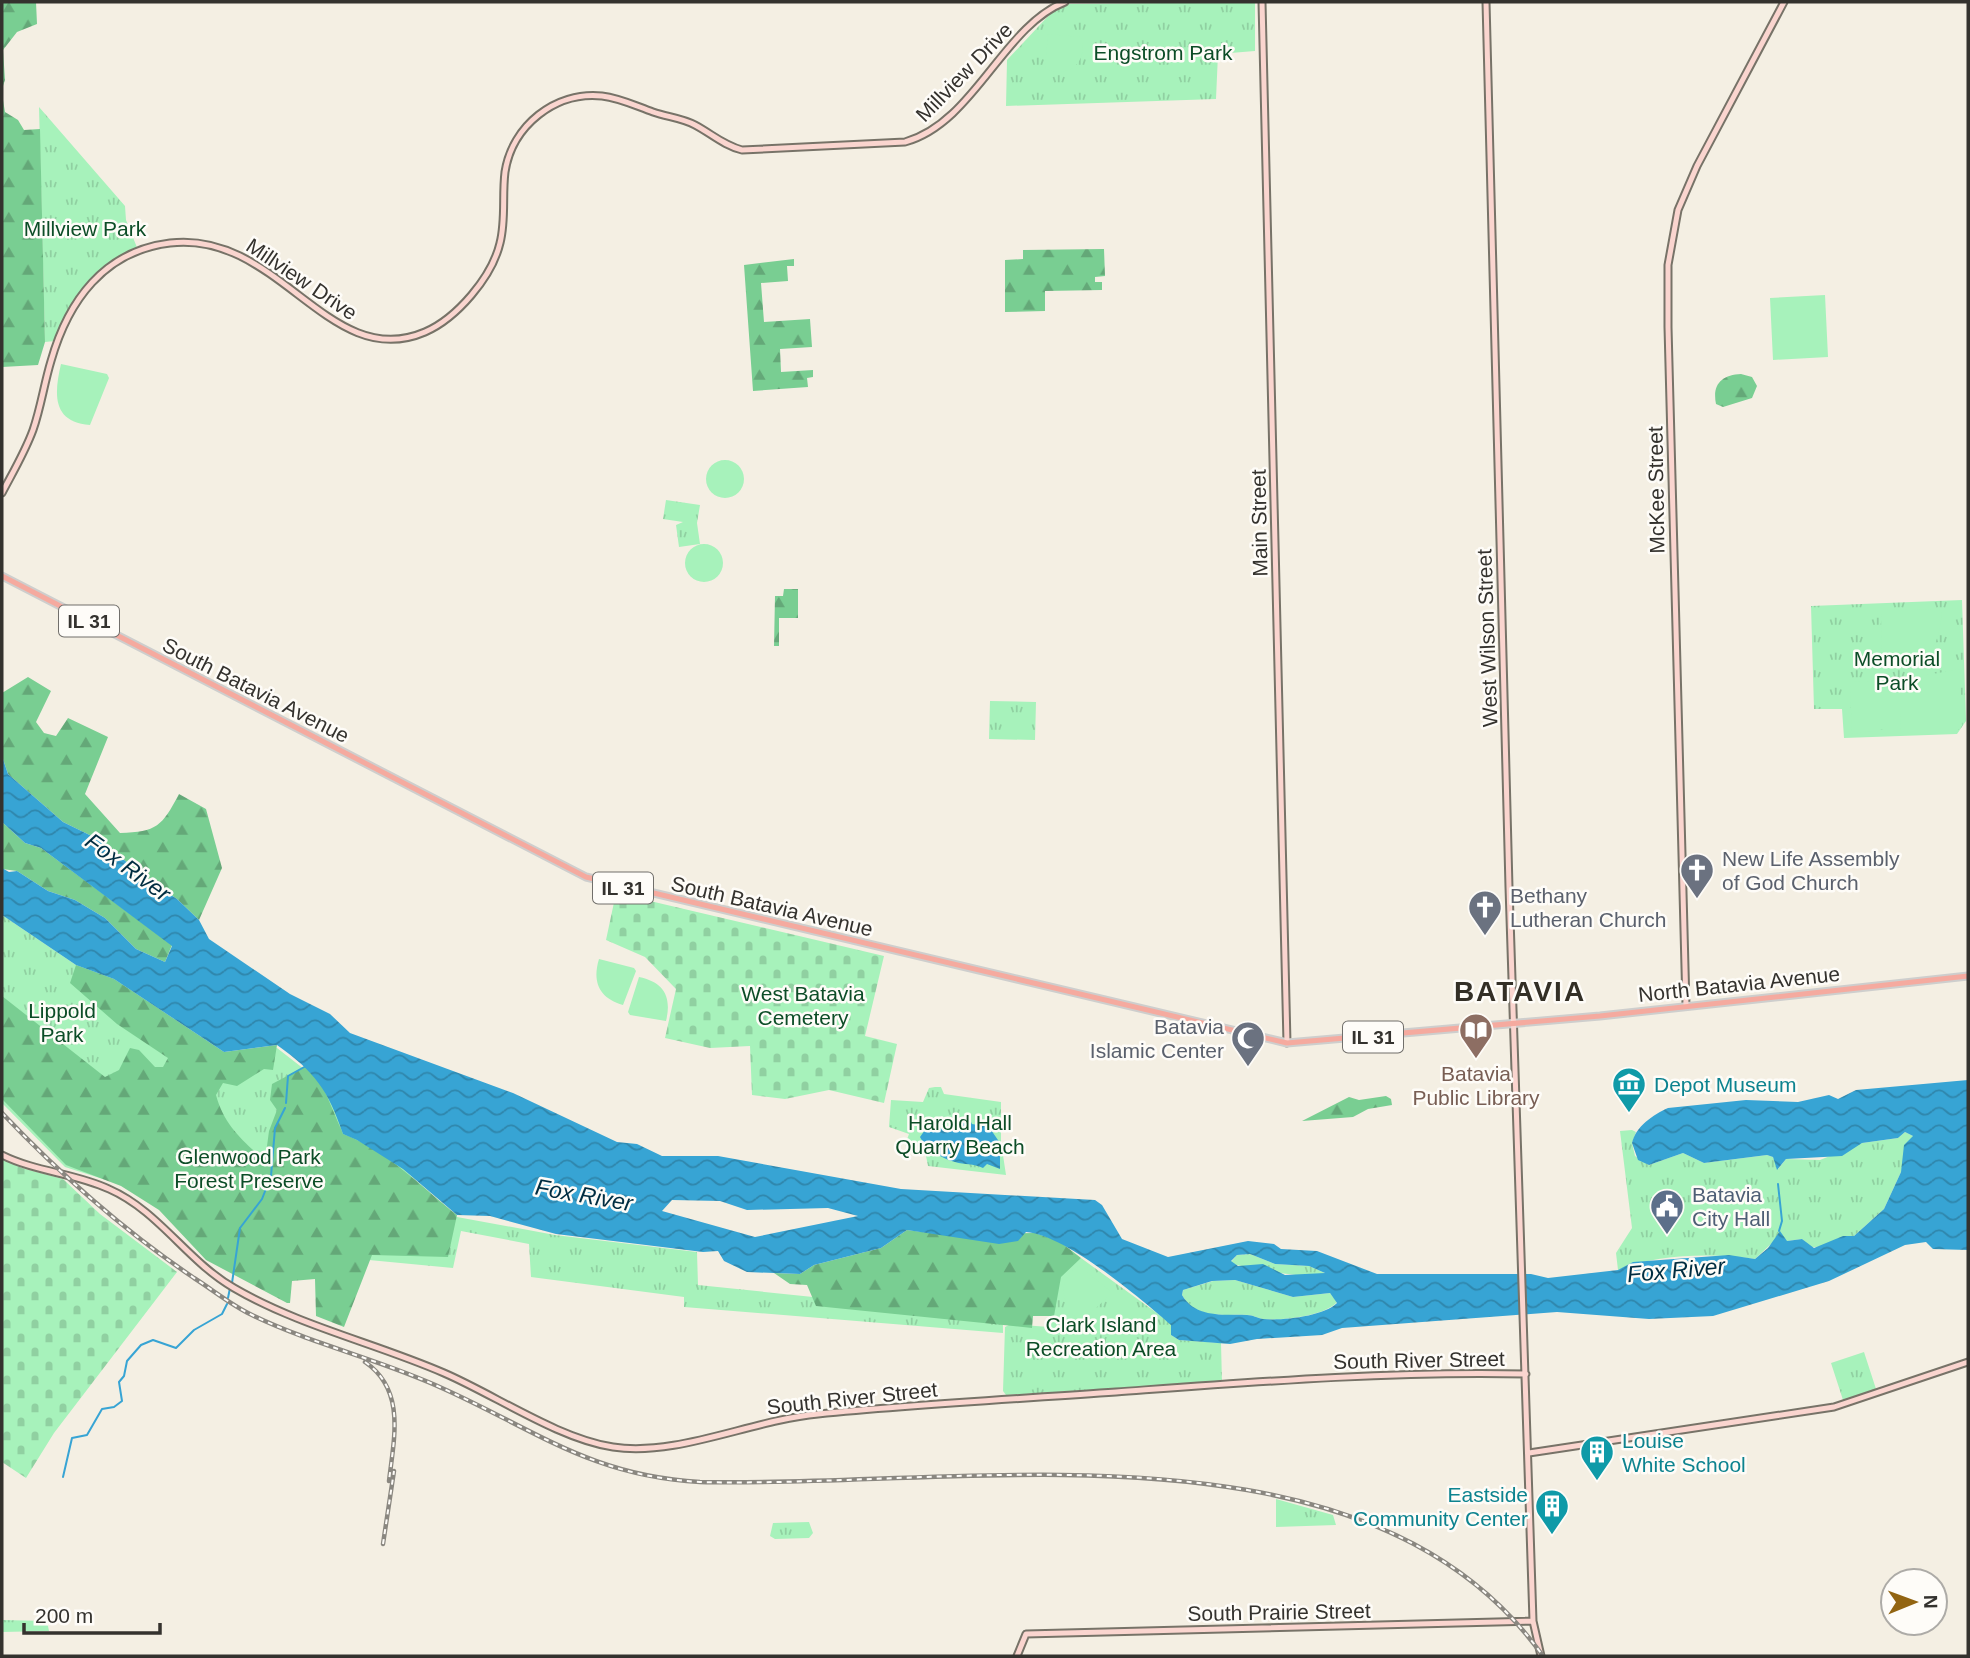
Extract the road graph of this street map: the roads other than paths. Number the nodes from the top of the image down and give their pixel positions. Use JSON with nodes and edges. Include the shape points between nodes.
{"nodes":[{"id":1,"x":1065,"y":2,"type":"edge"},
{"id":2,"x":1262,"y":2,"type":"edge"},
{"id":3,"x":1486,"y":2,"type":"edge"},
{"id":4,"x":1784,"y":2,"type":"edge"},
{"id":5,"x":2,"y":493,"type":"edge"},
{"id":6,"x":2,"y":576,"type":"edge"},
{"id":7,"x":1968,"y":976,"type":"edge"},
{"id":8,"x":1686,"y":1005,"type":"junction"},
{"id":9,"x":1514,"y":1024,"type":"junction"},
{"id":10,"x":1287,"y":1043,"type":"junction"},
{"id":11,"x":2,"y":1155,"type":"edge"},
{"id":12,"x":1968,"y":1362,"type":"edge"},
{"id":13,"x":1526,"y":1374,"type":"junction"},
{"id":14,"x":1529,"y":1453,"type":"junction"},
{"id":15,"x":1533,"y":1621,"type":"junction"},
{"id":16,"x":1017,"y":1656,"type":"edge"},
{"id":17,"x":1541,"y":1656,"type":"edge"}],
"edges":[{"from":1,"to":5,"type":"main road","name":"Millview Drive","via":[[1038,18],[944,122],[905,142],[743,150],[684,120],[611,97],[582,96],[556,104],[531,121],[509,156],[503,231],[493,263],[454,313],[414,336],[384,339],[349,330],[260,265],[218,246],[168,243],[125,257],[93,280],[68,315],[33,430]]},
{"from":2,"to":10,"type":"main road","name":"Main Street"},
{"from":3,"to":9,"type":"main road","name":"West Wilson Street"},
{"from":4,"to":8,"type":"main road","name":"McKee Street","via":[[1698,166],[1678,210],[1669,253]]},
{"from":6,"to":10,"type":"main road","name":"South Batavia Avenue","number":"IL 31","via":[[589,879]]},
{"from":7,"to":8,"type":"main road","name":"North Batavia Avenue","number":"IL 31"},
{"from":8,"to":9,"type":"main road","name":"North Batavia Avenue","number":"IL 31"},
{"from":9,"to":10,"type":"main road","name":"South Batavia Avenue","number":"IL 31"},
{"from":9,"to":13,"type":"main road","name":"West Wilson Street"},
{"from":11,"to":13,"type":"main road","name":"South River Street","via":[[110,1189],[138,1205],[202,1266],[234,1288],[463,1381],[580,1438],[630,1449],[669,1446],[779,1419],[857,1410],[1339,1376]]},
{"from":12,"to":14,"type":"main road","via":[[1834,1407]]},
{"from":13,"to":14,"type":"main road","name":"West Wilson Street"},
{"from":14,"to":15,"type":"main road","name":"West Wilson Street"},
{"from":15,"to":16,"type":"main road","name":"South Prairie Street","via":[[1026,1634]]},
{"from":15,"to":17,"type":"main road","name":"West Wilson Street"}]}
